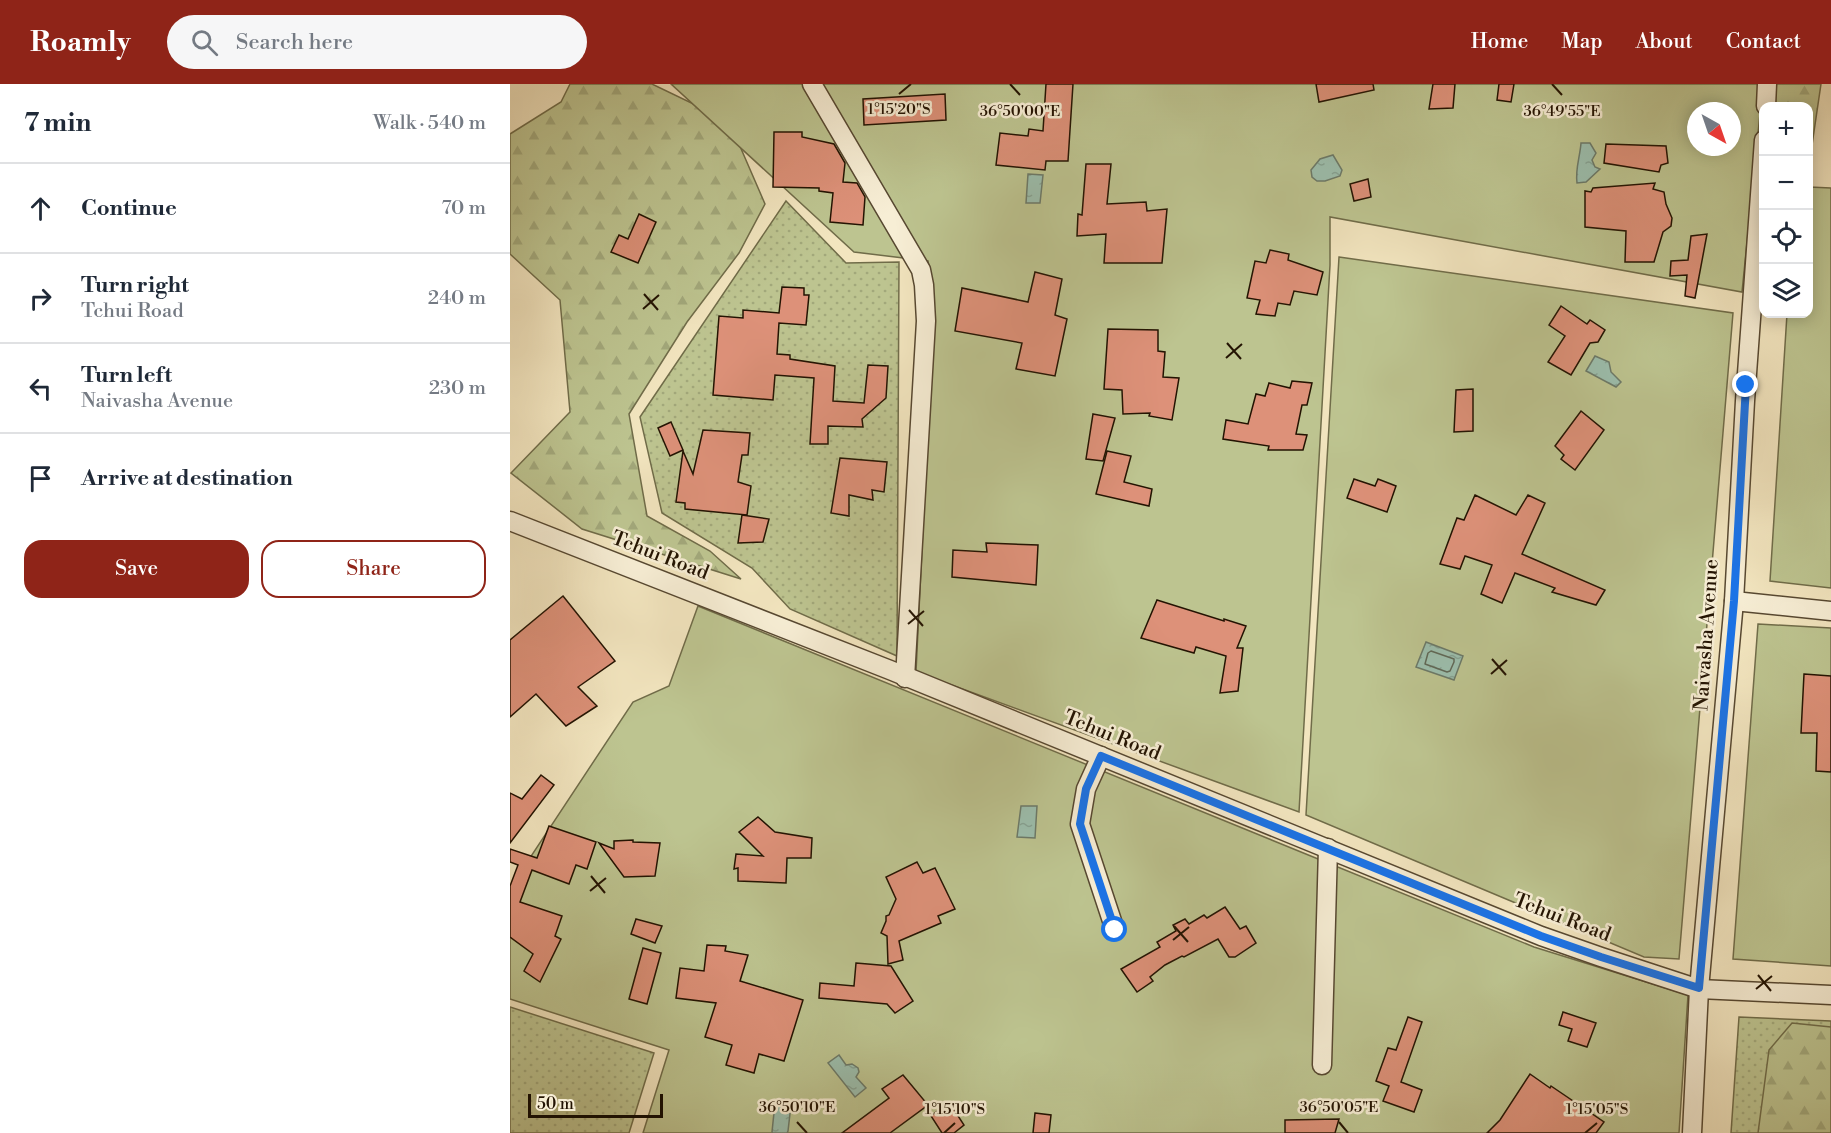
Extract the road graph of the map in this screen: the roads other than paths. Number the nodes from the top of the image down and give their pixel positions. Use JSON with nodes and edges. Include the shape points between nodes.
{"nodes":[{"id":1,"x":812,"y":84,"type":"edge"},
{"id":2,"x":1767,"y":84,"type":"edge"},
{"id":3,"x":1766,"y":102,"type":"edge"},
{"id":4,"x":1763,"y":156,"type":"edge"},
{"id":5,"x":510,"y":521,"type":"edge"},
{"id":6,"x":1734,"y":601,"type":"junction"},
{"id":7,"x":1831,"y":611,"type":"edge"},
{"id":8,"x":905,"y":678,"type":"junction"},
{"id":9,"x":1101,"y":756,"type":"junction"},
{"id":10,"x":1328,"y":848,"type":"junction"},
{"id":11,"x":1115,"y":930,"type":"dead end"},
{"id":12,"x":1699,"y":988,"type":"junction"},
{"id":13,"x":1831,"y":995,"type":"edge"},
{"id":14,"x":1322,"y":1065,"type":"dead end"},
{"id":15,"x":1692,"y":1133,"type":"edge"}],
"edges":[{"from":1,"to":8,"type":"street","via":[[921,270],[924,285],[927,321]]},
{"from":2,"to":3,"type":"street"},
{"from":4,"to":6,"type":"street","name":"Naivasha Avenue"},
{"from":5,"to":8,"type":"street","name":"Tchui Road"},
{"from":6,"to":7,"type":"street"},
{"from":6,"to":12,"type":"street","name":"Naivasha Avenue"},
{"from":8,"to":9,"type":"street","name":"Tchui Road"},
{"from":9,"to":10,"type":"street","name":"Tchui Road"},
{"from":9,"to":11,"type":"street","via":[[1086,789],[1080,824]]},
{"from":10,"to":12,"type":"street","name":"Tchui Road","via":[[1541,936]]},
{"from":10,"to":14,"type":"street"},
{"from":12,"to":13,"type":"street","name":"Tchui Road"},
{"from":12,"to":15,"type":"street","name":"Naivasha Avenue"}]}
